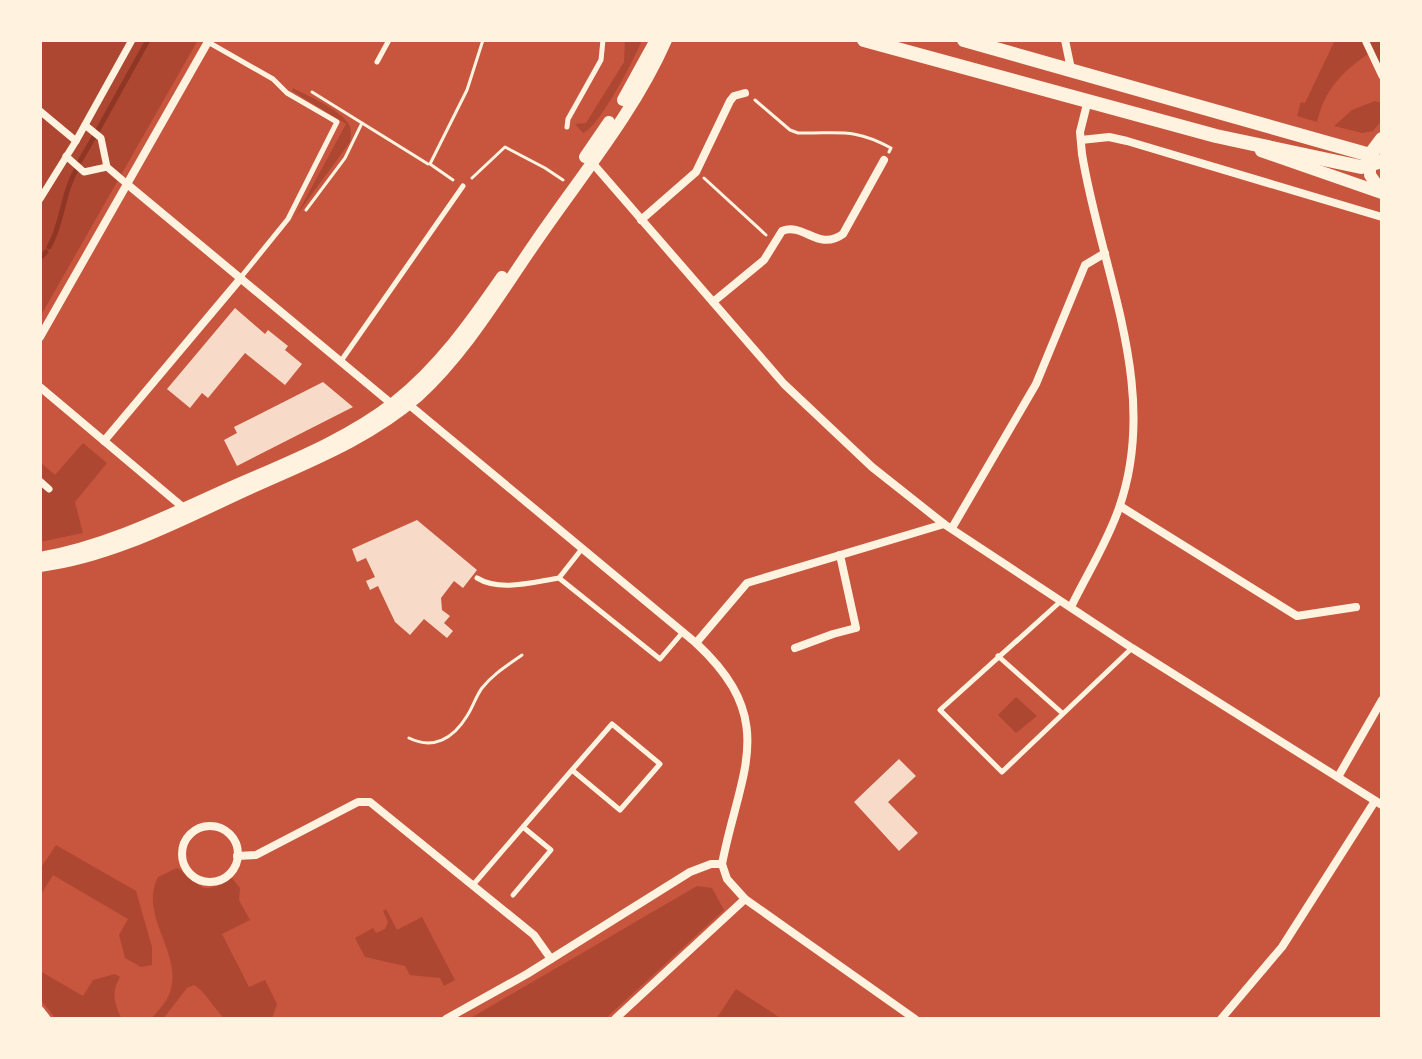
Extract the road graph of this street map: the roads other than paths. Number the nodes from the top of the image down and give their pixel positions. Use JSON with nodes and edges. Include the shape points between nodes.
{"nodes":[{"id":1,"x":132,"y":40,"type":"edge"},
{"id":2,"x":389,"y":40,"type":"edge"},
{"id":3,"x":603,"y":40,"type":"edge"},
{"id":4,"x":656,"y":40,"type":"edge"},
{"id":5,"x":666,"y":40,"type":"edge"},
{"id":6,"x":864,"y":40,"type":"edge"},
{"id":7,"x":964,"y":40,"type":"edge"},
{"id":8,"x":1065,"y":40,"type":"edge"},
{"id":9,"x":1365,"y":40,"type":"edge"},
{"id":10,"x":208,"y":41,"type":"edge"},
{"id":11,"x":377,"y":62,"type":"dead end"},
{"id":12,"x":1071,"y":69,"type":"junction"},
{"id":13,"x":1382,"y":76,"type":"edge"},
{"id":14,"x":745,"y":93,"type":"road end"},
{"id":15,"x":1088,"y":100,"type":"junction"},
{"id":16,"x":40,"y":111,"type":"edge"},
{"id":17,"x":85,"y":125,"type":"junction"},
{"id":18,"x":567,"y":127,"type":"dead end"},
{"id":19,"x":1216,"y":136,"type":"junction"},
{"id":20,"x":1382,"y":139,"type":"edge"},
{"id":21,"x":1081,"y":140,"type":"junction"},
{"id":22,"x":76,"y":141,"type":"junction"},
{"id":23,"x":66,"y":156,"type":"junction"},
{"id":24,"x":589,"y":159,"type":"junction"},
{"id":25,"x":884,"y":160,"type":"road end"},
{"id":26,"x":1376,"y":160,"type":"edge"},
{"id":27,"x":107,"y":167,"type":"junction"},
{"id":28,"x":127,"y":184,"type":"junction"},
{"id":29,"x":463,"y":186,"type":"road end"},
{"id":30,"x":1382,"y":192,"type":"edge"},
{"id":31,"x":40,"y":199,"type":"edge"},
{"id":32,"x":1382,"y":217,"type":"edge"},
{"id":33,"x":641,"y":220,"type":"junction"},
{"id":34,"x":1105,"y":253,"type":"junction"},
{"id":35,"x":241,"y":278,"type":"junction"},
{"id":36,"x":713,"y":302,"type":"junction"},
{"id":37,"x":40,"y":337,"type":"edge"},
{"id":38,"x":341,"y":362,"type":"junction"},
{"id":39,"x":40,"y":387,"type":"edge"},
{"id":40,"x":400,"y":404,"type":"junction"},
{"id":41,"x":104,"y":441,"type":"junction"},
{"id":42,"x":40,"y":481,"type":"edge"},
{"id":43,"x":49,"y":489,"type":"dead end"},
{"id":44,"x":1120,"y":506,"type":"junction"},
{"id":45,"x":185,"y":509,"type":"junction"},
{"id":46,"x":948,"y":526,"type":"junction"},
{"id":47,"x":581,"y":550,"type":"junction"},
{"id":48,"x":840,"y":555,"type":"junction"},
{"id":49,"x":40,"y":558,"type":"edge"},
{"id":50,"x":40,"y":566,"type":"edge"},
{"id":51,"x":477,"y":578,"type":"dead end"},
{"id":52,"x":559,"y":578,"type":"junction"},
{"id":53,"x":1061,"y":601,"type":"junction"},
{"id":54,"x":1071,"y":607,"type":"junction"},
{"id":55,"x":1356,"y":607,"type":"dead end"},
{"id":56,"x":683,"y":632,"type":"junction"},
{"id":57,"x":696,"y":643,"type":"junction"},
{"id":58,"x":795,"y":648,"type":"dead end"},
{"id":59,"x":1132,"y":648,"type":"junction"},
{"id":60,"x":998,"y":656,"type":"junction"},
{"id":61,"x":1382,"y":700,"type":"edge"},
{"id":62,"x":1061,"y":712,"type":"junction"},
{"id":63,"x":572,"y":770,"type":"junction"},
{"id":64,"x":1338,"y":777,"type":"junction"},
{"id":65,"x":1379,"y":803,"type":"edge"},
{"id":66,"x":523,"y":827,"type":"junction"},
{"id":67,"x":237,"y":856,"type":"junction"},
{"id":68,"x":722,"y":864,"type":"junction"},
{"id":69,"x":473,"y":885,"type":"junction"},
{"id":70,"x":513,"y":895,"type":"dead end"},
{"id":71,"x":745,"y":899,"type":"junction"},
{"id":72,"x":551,"y":959,"type":"junction"},
{"id":73,"x":40,"y":1010,"type":"edge"},
{"id":74,"x":47,"y":1019,"type":"edge"},
{"id":75,"x":446,"y":1019,"type":"edge"},
{"id":76,"x":615,"y":1019,"type":"edge"},
{"id":77,"x":915,"y":1019,"type":"edge"},
{"id":78,"x":1222,"y":1019,"type":"edge"}],
"edges":[{"from":1,"to":17,"type":"street"},
{"from":2,"to":11,"type":"lane"},
{"from":3,"to":18,"type":"lane","via":[[601,60]]},
{"from":4,"to":24,"type":"street"},
{"from":5,"to":24,"type":"street","via":[[639,91]]},
{"from":6,"to":15,"type":"main road"},
{"from":7,"to":12,"type":"main road"},
{"from":8,"to":12,"type":"street"},
{"from":9,"to":13,"type":"street"},
{"from":10,"to":28,"type":"street"},
{"from":10,"to":35,"type":"lane","via":[[337,122],[286,222]]},
{"from":12,"to":26,"type":"main road"},
{"from":14,"to":33,"type":"street","via":[[730,101],[696,172]]},
{"from":15,"to":19,"type":"main road"},
{"from":15,"to":21,"type":"street"},
{"from":16,"to":22,"type":"street"},
{"from":17,"to":22,"type":"street"},
{"from":17,"to":27,"type":"street","via":[[101,138]]},
{"from":19,"to":26,"type":"main road"},
{"from":19,"to":30,"type":"street"},
{"from":20,"to":26,"type":"main road"},
{"from":21,"to":32,"type":"street","via":[[1127,141]]},
{"from":21,"to":34,"type":"street"},
{"from":22,"to":23,"type":"street"},
{"from":23,"to":27,"type":"street","via":[[84,172]]},
{"from":23,"to":31,"type":"street"},
{"from":24,"to":33,"type":"street"},
{"from":24,"to":40,"type":"street","via":[[459,336]]},
{"from":24,"to":40,"type":"street","via":[[473,333],[436,377]]},
{"from":25,"to":36,"type":"street","via":[[838,238],[824,241],[782,231],[758,265]]},
{"from":26,"to":30,"type":"street","via":[[1370,175]]},
{"from":27,"to":28,"type":"street"},
{"from":28,"to":35,"type":"street"},
{"from":28,"to":37,"type":"street"},
{"from":29,"to":38,"type":"lane"},
{"from":33,"to":36,"type":"street"},
{"from":34,"to":44,"type":"street","via":[[1127,349],[1133,426]]},
{"from":34,"to":46,"type":"street","via":[[1085,265],[1036,384]]},
{"from":35,"to":38,"type":"street"},
{"from":35,"to":41,"type":"street"},
{"from":36,"to":46,"type":"street","via":[[823,423]]},
{"from":38,"to":40,"type":"street"},
{"from":39,"to":41,"type":"street"},
{"from":40,"to":45,"type":"street"},
{"from":40,"to":47,"type":"street"},
{"from":40,"to":50,"type":"street","via":[[337,448],[170,525],[94,554]]},
{"from":41,"to":45,"type":"street"},
{"from":42,"to":43,"type":"street"},
{"from":44,"to":54,"type":"street"},
{"from":44,"to":55,"type":"street","via":[[1297,616]]},
{"from":45,"to":49,"type":"street","via":[[95,545]]},
{"from":46,"to":48,"type":"street"},
{"from":46,"to":53,"type":"street"},
{"from":47,"to":52,"type":"lane"},
{"from":47,"to":56,"type":"street"},
{"from":48,"to":57,"type":"street","via":[[747,583]]},
{"from":48,"to":58,"type":"street","via":[[856,628]]},
{"from":51,"to":52,"type":"lane","via":[[499,586]]},
{"from":52,"to":56,"type":"lane","via":[[660,659]]},
{"from":53,"to":54,"type":"street"},
{"from":53,"to":60,"type":"lane"},
{"from":54,"to":59,"type":"street"},
{"from":56,"to":57,"type":"street"},
{"from":57,"to":68,"type":"street","via":[[730,682],[746,721],[747,764]]},
{"from":59,"to":62,"type":"lane"},
{"from":59,"to":64,"type":"street"},
{"from":60,"to":62,"type":"lane"},
{"from":60,"to":62,"type":"lane","via":[[940,710],[1002,772]]},
{"from":61,"to":64,"type":"street"},
{"from":63,"to":63,"type":"lane","via":[[620,810],[660,764],[612,724]]},
{"from":63,"to":66,"type":"lane"},
{"from":64,"to":65,"type":"street"},
{"from":65,"to":78,"type":"street","via":[[1282,947]]},
{"from":66,"to":69,"type":"lane"},
{"from":66,"to":70,"type":"lane","via":[[551,850]]},
{"from":67,"to":67,"type":"street","via":[[227,876],[209,882],[188,872],[182,851],[194,832],[212,827],[230,835]]},
{"from":67,"to":69,"type":"street","via":[[256,855],[365,801]]},
{"from":68,"to":71,"type":"street","via":[[727,879]]},
{"from":68,"to":72,"type":"street","via":[[690,872]]},
{"from":69,"to":72,"type":"street","via":[[534,935]]},
{"from":71,"to":76,"type":"street"},
{"from":71,"to":77,"type":"street"},
{"from":72,"to":75,"type":"street"},
{"from":73,"to":74,"type":"street"}]}
